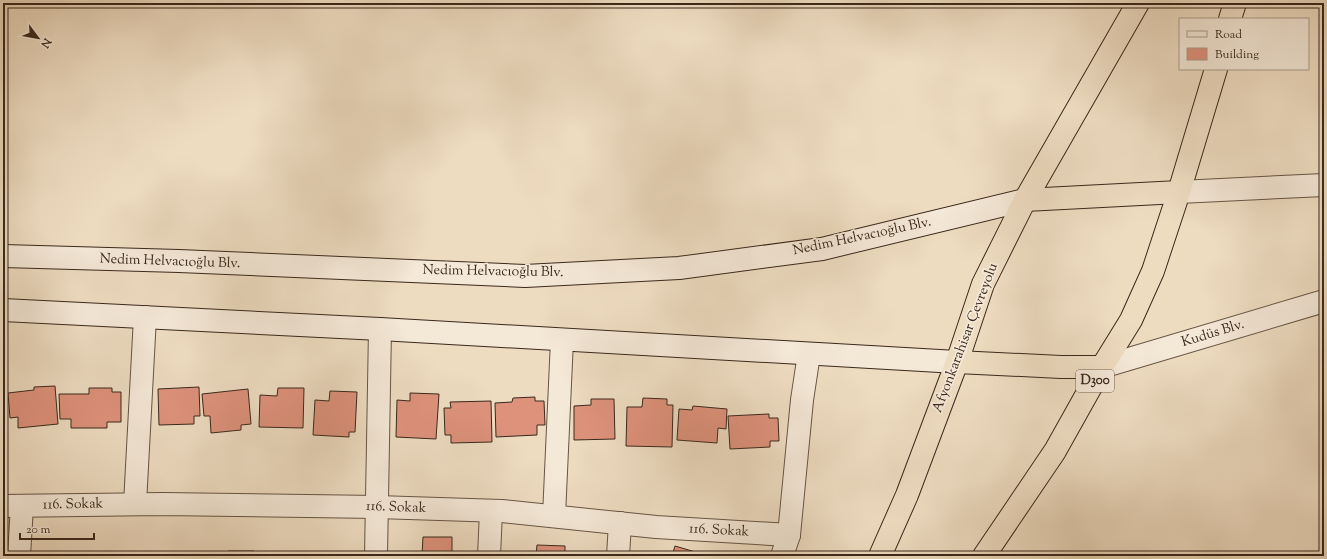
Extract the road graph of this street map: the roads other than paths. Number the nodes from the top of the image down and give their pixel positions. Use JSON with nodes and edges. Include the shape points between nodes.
{"nodes":[{"id":1,"x":1138,"y":3,"type":"edge"},
{"id":2,"x":1235,"y":3,"type":"edge"},
{"id":3,"x":1230,"y":18,"type":"edge"},
{"id":4,"x":1216,"y":70,"type":"edge"},
{"id":5,"x":1324,"y":185,"type":"edge"},
{"id":6,"x":1179,"y":192,"type":"junction"},
{"id":7,"x":1025,"y":200,"type":"junction"},
{"id":8,"x":3,"y":256,"type":"edge"},
{"id":9,"x":1324,"y":302,"type":"edge"},
{"id":10,"x":3,"y":310,"type":"edge"},
{"id":11,"x":145,"y":316,"type":"junction"},
{"id":12,"x":380,"y":329,"type":"junction"},
{"id":13,"x":562,"y":340,"type":"junction"},
{"id":14,"x":808,"y":354,"type":"junction"},
{"id":15,"x":957,"y":362,"type":"junction"},
{"id":16,"x":1102,"y":367,"type":"junction"},
{"id":17,"x":135,"y":504,"type":"junction"},
{"id":18,"x":13,"y":506,"type":"edge"},
{"id":19,"x":377,"y":507,"type":"junction"},
{"id":20,"x":491,"y":511,"type":"junction"},
{"id":21,"x":554,"y":516,"type":"junction"},
{"id":22,"x":620,"y":523,"type":"junction"},
{"id":23,"x":789,"y":535,"type":"junction"},
{"id":24,"x":19,"y":556,"type":"edge"},
{"id":25,"x":376,"y":556,"type":"edge"},
{"id":26,"x":489,"y":556,"type":"edge"},
{"id":27,"x":618,"y":556,"type":"edge"},
{"id":28,"x":782,"y":556,"type":"edge"},
{"id":29,"x":880,"y":556,"type":"edge"},
{"id":30,"x":984,"y":556,"type":"edge"}],
"edges":[{"from":1,"to":7,"type":"highway","name":"Afyonkarahisar Çevreyolu"},
{"from":2,"to":3,"type":"highway"},
{"from":4,"to":6,"type":"highway","number":"D300"},
{"from":5,"to":6,"type":"street"},
{"from":6,"to":7,"type":"highway"},
{"from":6,"to":16,"type":"highway","number":"D300","via":[[1153,271],[1131,320]]},
{"from":7,"to":8,"type":"street","name":"Nedim Helvacıoğlu Blv.","via":[[822,249],[679,268],[525,276]]},
{"from":7,"to":15,"type":"highway","name":"Afyonkarahisar Çevreyolu","via":[[984,284]]},
{"from":9,"to":16,"type":"street","name":"Kudüs Blv."},
{"from":10,"to":11,"type":"street"},
{"from":11,"to":12,"type":"street"},
{"from":11,"to":17,"type":"street"},
{"from":12,"to":13,"type":"street"},
{"from":12,"to":19,"type":"street"},
{"from":13,"to":14,"type":"street"},
{"from":13,"to":21,"type":"street"},
{"from":14,"to":15,"type":"street"},
{"from":14,"to":23,"type":"street"},
{"from":15,"to":16,"type":"highway"},
{"from":15,"to":29,"type":"highway","name":"Afyonkarahisar Çevreyolu"},
{"from":16,"to":30,"type":"highway","number":"D300","via":[[1054,451]]},
{"from":17,"to":18,"type":"street","name":"116. Sokak"},
{"from":17,"to":19,"type":"street","name":"116. Sokak"},
{"from":18,"to":24,"type":"street"},
{"from":19,"to":20,"type":"street","name":"116. Sokak"},
{"from":19,"to":25,"type":"street"},
{"from":20,"to":21,"type":"street","name":"116. Sokak"},
{"from":20,"to":26,"type":"street"},
{"from":21,"to":22,"type":"street","name":"116. Sokak"},
{"from":22,"to":23,"type":"street","name":"116. Sokak"},
{"from":22,"to":27,"type":"street"},
{"from":23,"to":28,"type":"street"}]}
